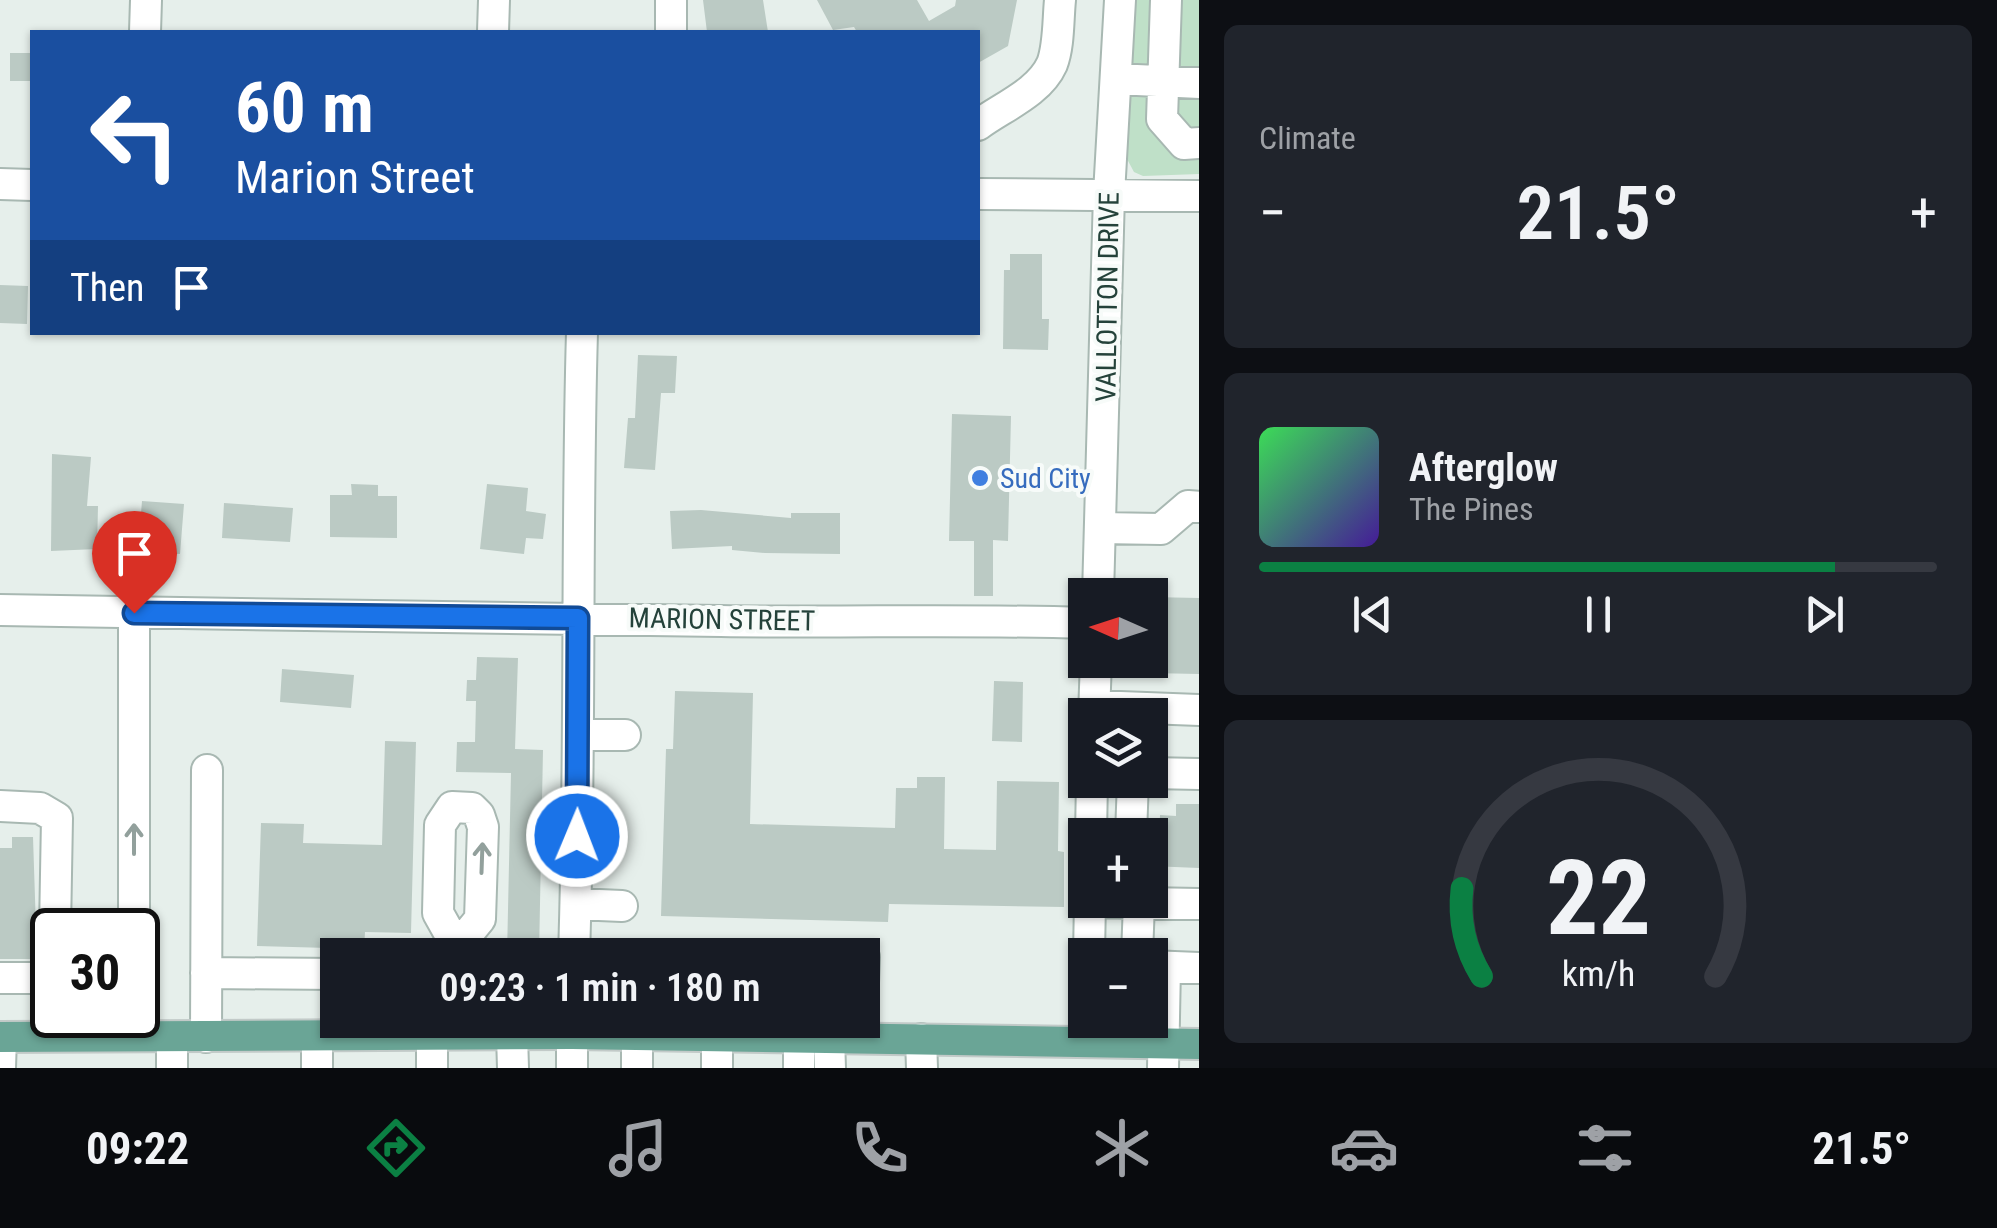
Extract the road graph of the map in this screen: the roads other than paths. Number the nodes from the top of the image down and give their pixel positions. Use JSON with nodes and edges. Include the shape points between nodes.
{"nodes":[{"id":1,"x":146,"y":0,"type":"edge"},
{"id":2,"x":494,"y":0,"type":"edge"},
{"id":3,"x":672,"y":0,"type":"edge"},
{"id":4,"x":1060,"y":0,"type":"edge"},
{"id":5,"x":1120,"y":0,"type":"edge"},
{"id":6,"x":1166,"y":0,"type":"edge"},
{"id":7,"x":145,"y":30,"type":"edge"},
{"id":8,"x":493,"y":30,"type":"edge"},
{"id":9,"x":671,"y":30,"type":"edge"},
{"id":10,"x":1116,"y":80,"type":"junction"},
{"id":11,"x":1163,"y":81,"type":"junction"},
{"id":12,"x":1199,"y":83,"type":"edge"},
{"id":13,"x":983,"y":111,"type":"edge"},
{"id":14,"x":1199,"y":144,"type":"edge"},
{"id":15,"x":0,"y":184,"type":"edge"},
{"id":16,"x":30,"y":185,"type":"edge"},
{"id":17,"x":980,"y":194,"type":"edge"},
{"id":18,"x":1109,"y":194,"type":"junction"},
{"id":19,"x":1199,"y":196,"type":"edge"},
{"id":20,"x":582,"y":335,"type":"edge"},
{"id":21,"x":1199,"y":506,"type":"edge"},
{"id":22,"x":1100,"y":528,"type":"junction"},
{"id":23,"x":1099,"y":578,"type":"edge"},
{"id":24,"x":0,"y":610,"type":"edge"},
{"id":25,"x":134,"y":613,"type":"junction"},
{"id":26,"x":578,"y":618,"type":"junction"},
{"id":27,"x":1068,"y":623,"type":"edge"},
{"id":28,"x":1168,"y":710,"type":"edge"},
{"id":29,"x":1199,"y":710,"type":"edge"},
{"id":30,"x":578,"y":734,"type":"junction"},
{"id":31,"x":625,"y":735,"type":"dead end"},
{"id":32,"x":208,"y":770,"type":"dead end"},
{"id":33,"x":1168,"y":773,"type":"edge"},
{"id":34,"x":1199,"y":774,"type":"edge"},
{"id":35,"x":0,"y":806,"type":"edge"},
{"id":36,"x":1168,"y":903,"type":"edge"},
{"id":37,"x":576,"y":904,"type":"junction"},
{"id":38,"x":1199,"y":904,"type":"edge"},
{"id":39,"x":622,"y":906,"type":"dead end"},
{"id":40,"x":55,"y":908,"type":"edge"},
{"id":41,"x":134,"y":908,"type":"edge"},
{"id":42,"x":575,"y":938,"type":"edge"},
{"id":43,"x":1168,"y":965,"type":"edge"},
{"id":44,"x":1199,"y":968,"type":"edge"},
{"id":45,"x":206,"y":973,"type":"junction"},
{"id":46,"x":320,"y":974,"type":"edge"},
{"id":47,"x":0,"y":978,"type":"edge"},
{"id":48,"x":30,"y":978,"type":"edge"},
{"id":49,"x":30,"y":1031,"type":"edge"},
{"id":50,"x":1068,"y":1034,"type":"edge"},
{"id":51,"x":317,"y":1036,"type":"junction"},
{"id":52,"x":320,"y":1036,"type":"edge"},
{"id":53,"x":0,"y":1037,"type":"edge"},
{"id":54,"x":880,"y":1037,"type":"edge"},
{"id":55,"x":150,"y":1038,"type":"edge"},
{"id":56,"x":206,"y":1038,"type":"junction"},
{"id":57,"x":445,"y":1038,"type":"edge"},
{"id":58,"x":512,"y":1038,"type":"edge"},
{"id":59,"x":572,"y":1038,"type":"edge"},
{"id":60,"x":638,"y":1038,"type":"edge"},
{"id":61,"x":706,"y":1038,"type":"edge"},
{"id":62,"x":739,"y":1038,"type":"edge"},
{"id":63,"x":844,"y":1038,"type":"edge"},
{"id":64,"x":1109,"y":1038,"type":"edge"},
{"id":65,"x":1199,"y":1044,"type":"edge"},
{"id":66,"x":172,"y":1053,"type":"edge"},
{"id":67,"x":814,"y":1053,"type":"edge"},
{"id":68,"x":921,"y":1054,"type":"edge"},
{"id":69,"x":1163,"y":1056,"type":"edge"},
{"id":70,"x":0,"y":1068,"type":"edge"},
{"id":71,"x":316,"y":1068,"type":"edge"},
{"id":72,"x":432,"y":1068,"type":"edge"},
{"id":73,"x":512,"y":1068,"type":"edge"},
{"id":74,"x":572,"y":1068,"type":"edge"},
{"id":75,"x":637,"y":1068,"type":"edge"},
{"id":76,"x":717,"y":1068,"type":"edge"}],
"edges":[{"from":1,"to":7,"type":"street"},
{"from":2,"to":8,"type":"street"},
{"from":3,"to":9,"type":"street"},
{"from":4,"to":13,"type":"street","via":[[1054,60],[1046,75],[1027,94]]},
{"from":5,"to":10,"type":"street","name":"VALLOTTON DRIVE"},
{"from":6,"to":11,"type":"street"},
{"from":10,"to":11,"type":"street"},
{"from":10,"to":18,"type":"street","name":"VALLOTTON DRIVE"},
{"from":11,"to":12,"type":"street"},
{"from":11,"to":14,"type":"street","via":[[1162,119],[1184,144]]},
{"from":15,"to":16,"type":"street"},
{"from":17,"to":18,"type":"street"},
{"from":18,"to":19,"type":"street"},
{"from":18,"to":22,"type":"street","name":"VALLOTTON DRIVE"},
{"from":20,"to":26,"type":"street"},
{"from":21,"to":22,"type":"street","via":[[1188,506],[1161,529]]},
{"from":22,"to":23,"type":"street","name":"VALLOTTON DRIVE"},
{"from":24,"to":25,"type":"street","name":"MARION STREET"},
{"from":25,"to":26,"type":"street","name":"MARION STREET"},
{"from":41,"to":25,"type":"street","one_way":true},
{"from":26,"to":27,"type":"street","name":"MARION STREET"},
{"from":26,"to":30,"type":"street"},
{"from":28,"to":29,"type":"street"},
{"from":30,"to":31,"type":"street"},
{"from":30,"to":37,"type":"street"},
{"from":32,"to":45,"type":"street"},
{"from":33,"to":34,"type":"street"},
{"from":35,"to":40,"type":"street","via":[[40,808],[57,818]]},
{"from":36,"to":38,"type":"street"},
{"from":37,"to":39,"type":"street"},
{"from":37,"to":42,"type":"street"},
{"from":43,"to":44,"type":"street"},
{"from":45,"to":46,"type":"street"},
{"from":45,"to":56,"type":"street"},
{"from":47,"to":48,"type":"street"},
{"from":49,"to":53,"type":"main road"},
{"from":50,"to":68,"type":"main road"},
{"from":51,"to":52,"type":"main road"},
{"from":51,"to":56,"type":"main road"},
{"from":51,"to":71,"type":"street"},
{"from":53,"to":70,"type":"street"},
{"from":54,"to":68,"type":"main road"},
{"from":55,"to":66,"type":"main road"},
{"from":56,"to":66,"type":"main road"},
{"from":57,"to":72,"type":"street"},
{"from":58,"to":73,"type":"street"},
{"from":59,"to":74,"type":"street"},
{"from":60,"to":75,"type":"street"},
{"from":61,"to":76,"type":"street"},
{"from":62,"to":67,"type":"main road"},
{"from":63,"to":67,"type":"main road"},
{"from":64,"to":69,"type":"main road"},
{"from":65,"to":69,"type":"main road"}]}
